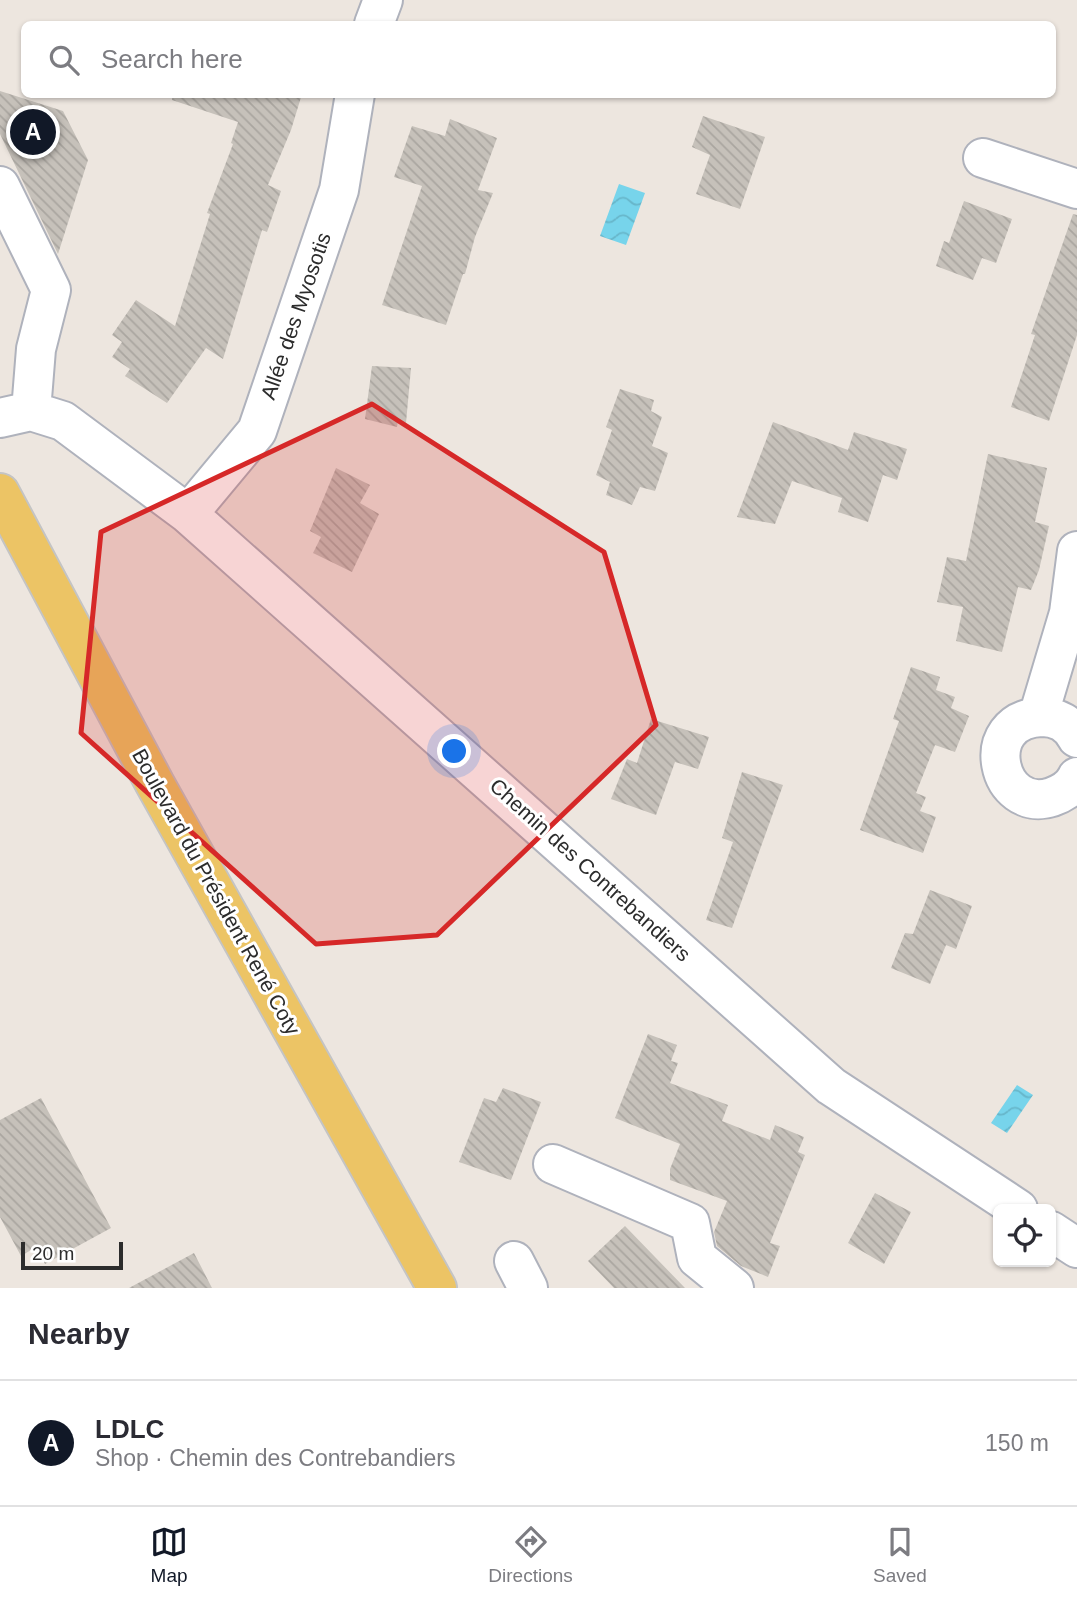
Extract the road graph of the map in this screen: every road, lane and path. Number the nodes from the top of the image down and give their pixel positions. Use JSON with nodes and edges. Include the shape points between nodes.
{"nodes":[{"id":1,"x":383,"y":0,"type":"edge"},
{"id":2,"x":375,"y":21,"type":"edge"},
{"id":3,"x":354,"y":98,"type":"edge"},
{"id":4,"x":984,"y":159,"type":"dead end"},
{"id":5,"x":0,"y":186,"type":"edge"},
{"id":6,"x":1077,"y":189,"type":"edge"},
{"id":7,"x":15,"y":414,"type":"edge"},
{"id":8,"x":0,"y":493,"type":"edge"},
{"id":9,"x":188,"y":514,"type":"junction"},
{"id":10,"x":1077,"y":551,"type":"edge"},
{"id":11,"x":1038,"y":718,"type":"junction"},
{"id":12,"x":1077,"y":738,"type":"edge"},
{"id":13,"x":1077,"y":777,"type":"edge"},
{"id":14,"x":553,"y":1164,"type":"dead end"},
{"id":15,"x":1010,"y":1204,"type":"edge"},
{"id":16,"x":1056,"y":1234,"type":"edge"},
{"id":17,"x":1077,"y":1248,"type":"edge"},
{"id":18,"x":437,"y":1288,"type":"edge"},
{"id":19,"x":734,"y":1288,"type":"edge"}],
"edges":[{"from":1,"to":2,"type":"street"},
{"from":3,"to":9,"type":"street","name":"Allée des Myosotis","via":[[339,190],[257,431]]},
{"from":4,"to":6,"type":"street"},
{"from":5,"to":7,"type":"street","via":[[51,290]]},
{"from":7,"to":9,"type":"street","name":"Chemin des Contrebandiers","via":[[63,421]]},
{"from":8,"to":18,"type":"main road","name":"Boulevard du Président René Coty","via":[[155,784]]},
{"from":9,"to":15,"type":"street","name":"Chemin des Contrebandiers","via":[[831,1086]]},
{"from":10,"to":11,"type":"street","via":[[1069,613]]},
{"from":11,"to":12,"type":"street","via":[[1064,723]]},
{"from":11,"to":13,"type":"street","via":[[1018,722],[1005,736],[999,757],[1005,779],[1023,796],[1047,799],[1062,794]]},
{"from":14,"to":19,"type":"street","via":[[690,1223],[697,1258]]},
{"from":16,"to":17,"type":"street"}]}
